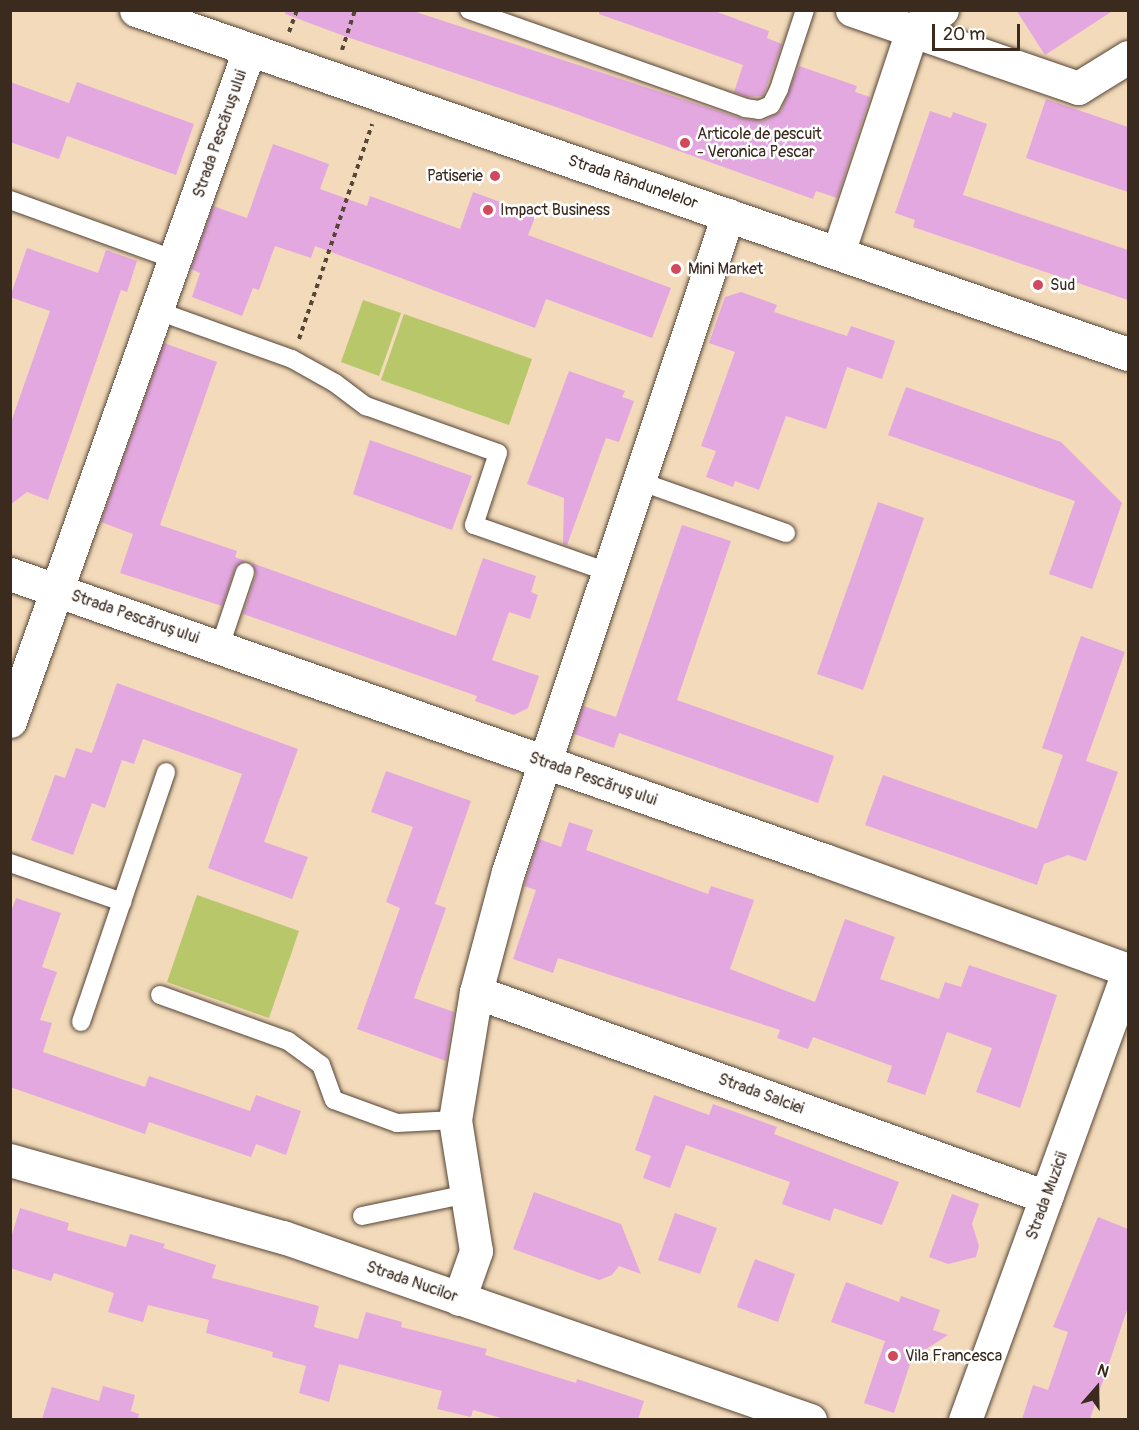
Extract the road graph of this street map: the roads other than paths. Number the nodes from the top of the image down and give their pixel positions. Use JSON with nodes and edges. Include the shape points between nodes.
{"nodes":[{"id":1,"x":136,"y":10,"type":"edge"},
{"id":2,"x":805,"y":10,"type":"edge"},
{"id":3,"x":852,"y":10,"type":"edge"},
{"id":4,"x":942,"y":10,"type":"edge"},
{"id":5,"x":472,"y":11,"type":"edge"},
{"id":6,"x":912,"y":30,"type":"junction"},
{"id":7,"x":249,"y":50,"type":"junction"},
{"id":8,"x":1128,"y":57,"type":"edge"},
{"id":9,"x":10,"y":200,"type":"edge"},
{"id":10,"x":728,"y":215,"type":"junction"},
{"id":11,"x":838,"y":253,"type":"junction"},
{"id":12,"x":176,"y":260,"type":"junction"},
{"id":13,"x":158,"y":312,"type":"junction"},
{"id":14,"x":1128,"y":354,"type":"edge"},
{"id":15,"x":639,"y":481,"type":"junction"},
{"id":16,"x":786,"y":533,"type":"dead end"},
{"id":17,"x":245,"y":572,"type":"dead end"},
{"id":18,"x":608,"y":572,"type":"junction"},
{"id":19,"x":10,"y":574,"type":"edge"},
{"id":20,"x":57,"y":590,"type":"junction"},
{"id":21,"x":220,"y":646,"type":"junction"},
{"id":22,"x":10,"y":721,"type":"edge"},
{"id":23,"x":544,"y":761,"type":"junction"},
{"id":24,"x":166,"y":772,"type":"dead end"},
{"id":25,"x":10,"y":863,"type":"edge"},
{"id":26,"x":122,"y":902,"type":"junction"},
{"id":27,"x":1128,"y":971,"type":"edge"},
{"id":28,"x":476,"y":992,"type":"junction"},
{"id":29,"x":160,"y":995,"type":"dead end"},
{"id":30,"x":81,"y":1022,"type":"dead end"},
{"id":31,"x":455,"y":1120,"type":"junction"},
{"id":32,"x":10,"y":1160,"type":"edge"},
{"id":33,"x":467,"y":1194,"type":"junction"},
{"id":34,"x":1046,"y":1197,"type":"junction"},
{"id":35,"x":362,"y":1216,"type":"dead end"},
{"id":36,"x":459,"y":1299,"type":"junction"},
{"id":37,"x":810,"y":1419,"type":"edge"},
{"id":38,"x":964,"y":1419,"type":"edge"}],
"edges":[{"from":1,"to":7,"type":"street","name":"Strada Rândunelelor"},
{"from":2,"to":5,"type":"lane","via":[[779,89],[771,105],[759,110]]},
{"from":3,"to":6,"type":"street"},
{"from":4,"to":6,"type":"street"},
{"from":6,"to":8,"type":"street","via":[[1078,88]]},
{"from":6,"to":11,"type":"street"},
{"from":7,"to":10,"type":"street","name":"Strada Rândunelelor"},
{"from":7,"to":12,"type":"street","name":"Strada Pescărușului"},
{"from":9,"to":12,"type":"lane"},
{"from":10,"to":11,"type":"street","name":"Strada Rândunelelor"},
{"from":10,"to":15,"type":"street"},
{"from":11,"to":14,"type":"street","name":"Strada Rândunelelor"},
{"from":12,"to":13,"type":"street","name":"Strada Pescărușului"},
{"from":13,"to":18,"type":"lane","via":[[292,359],[335,382],[366,406],[498,453],[474,525]]},
{"from":13,"to":20,"type":"street","name":"Strada Pescărușului"},
{"from":15,"to":16,"type":"lane"},
{"from":15,"to":18,"type":"street"},
{"from":17,"to":21,"type":"lane"},
{"from":18,"to":23,"type":"street"},
{"from":19,"to":20,"type":"street","name":"Strada Pescărușului"},
{"from":20,"to":21,"type":"street","name":"Strada Pescărușului"},
{"from":20,"to":22,"type":"street","name":"Strada Pescărușului"},
{"from":21,"to":23,"type":"street","name":"Strada Pescărușului"},
{"from":23,"to":27,"type":"street","name":"Strada Pescărușului"},
{"from":23,"to":28,"type":"street","via":[[508,872]]},
{"from":24,"to":26,"type":"lane"},
{"from":25,"to":26,"type":"lane"},
{"from":26,"to":30,"type":"lane"},
{"from":27,"to":34,"type":"street","name":"Strada Muzicii"},
{"from":28,"to":31,"type":"street"},
{"from":28,"to":34,"type":"street","name":"Strada Salciei"},
{"from":29,"to":31,"type":"lane","via":[[288,1041],[321,1065],[334,1100],[397,1123]]},
{"from":31,"to":33,"type":"street"},
{"from":32,"to":36,"type":"street","name":"Strada Nucilor","via":[[283,1237]]},
{"from":33,"to":35,"type":"lane"},
{"from":33,"to":36,"type":"street","via":[[476,1251]]},
{"from":34,"to":38,"type":"street","name":"Strada Muzicii"},
{"from":36,"to":37,"type":"street","name":"Strada Nucilor"}]}
